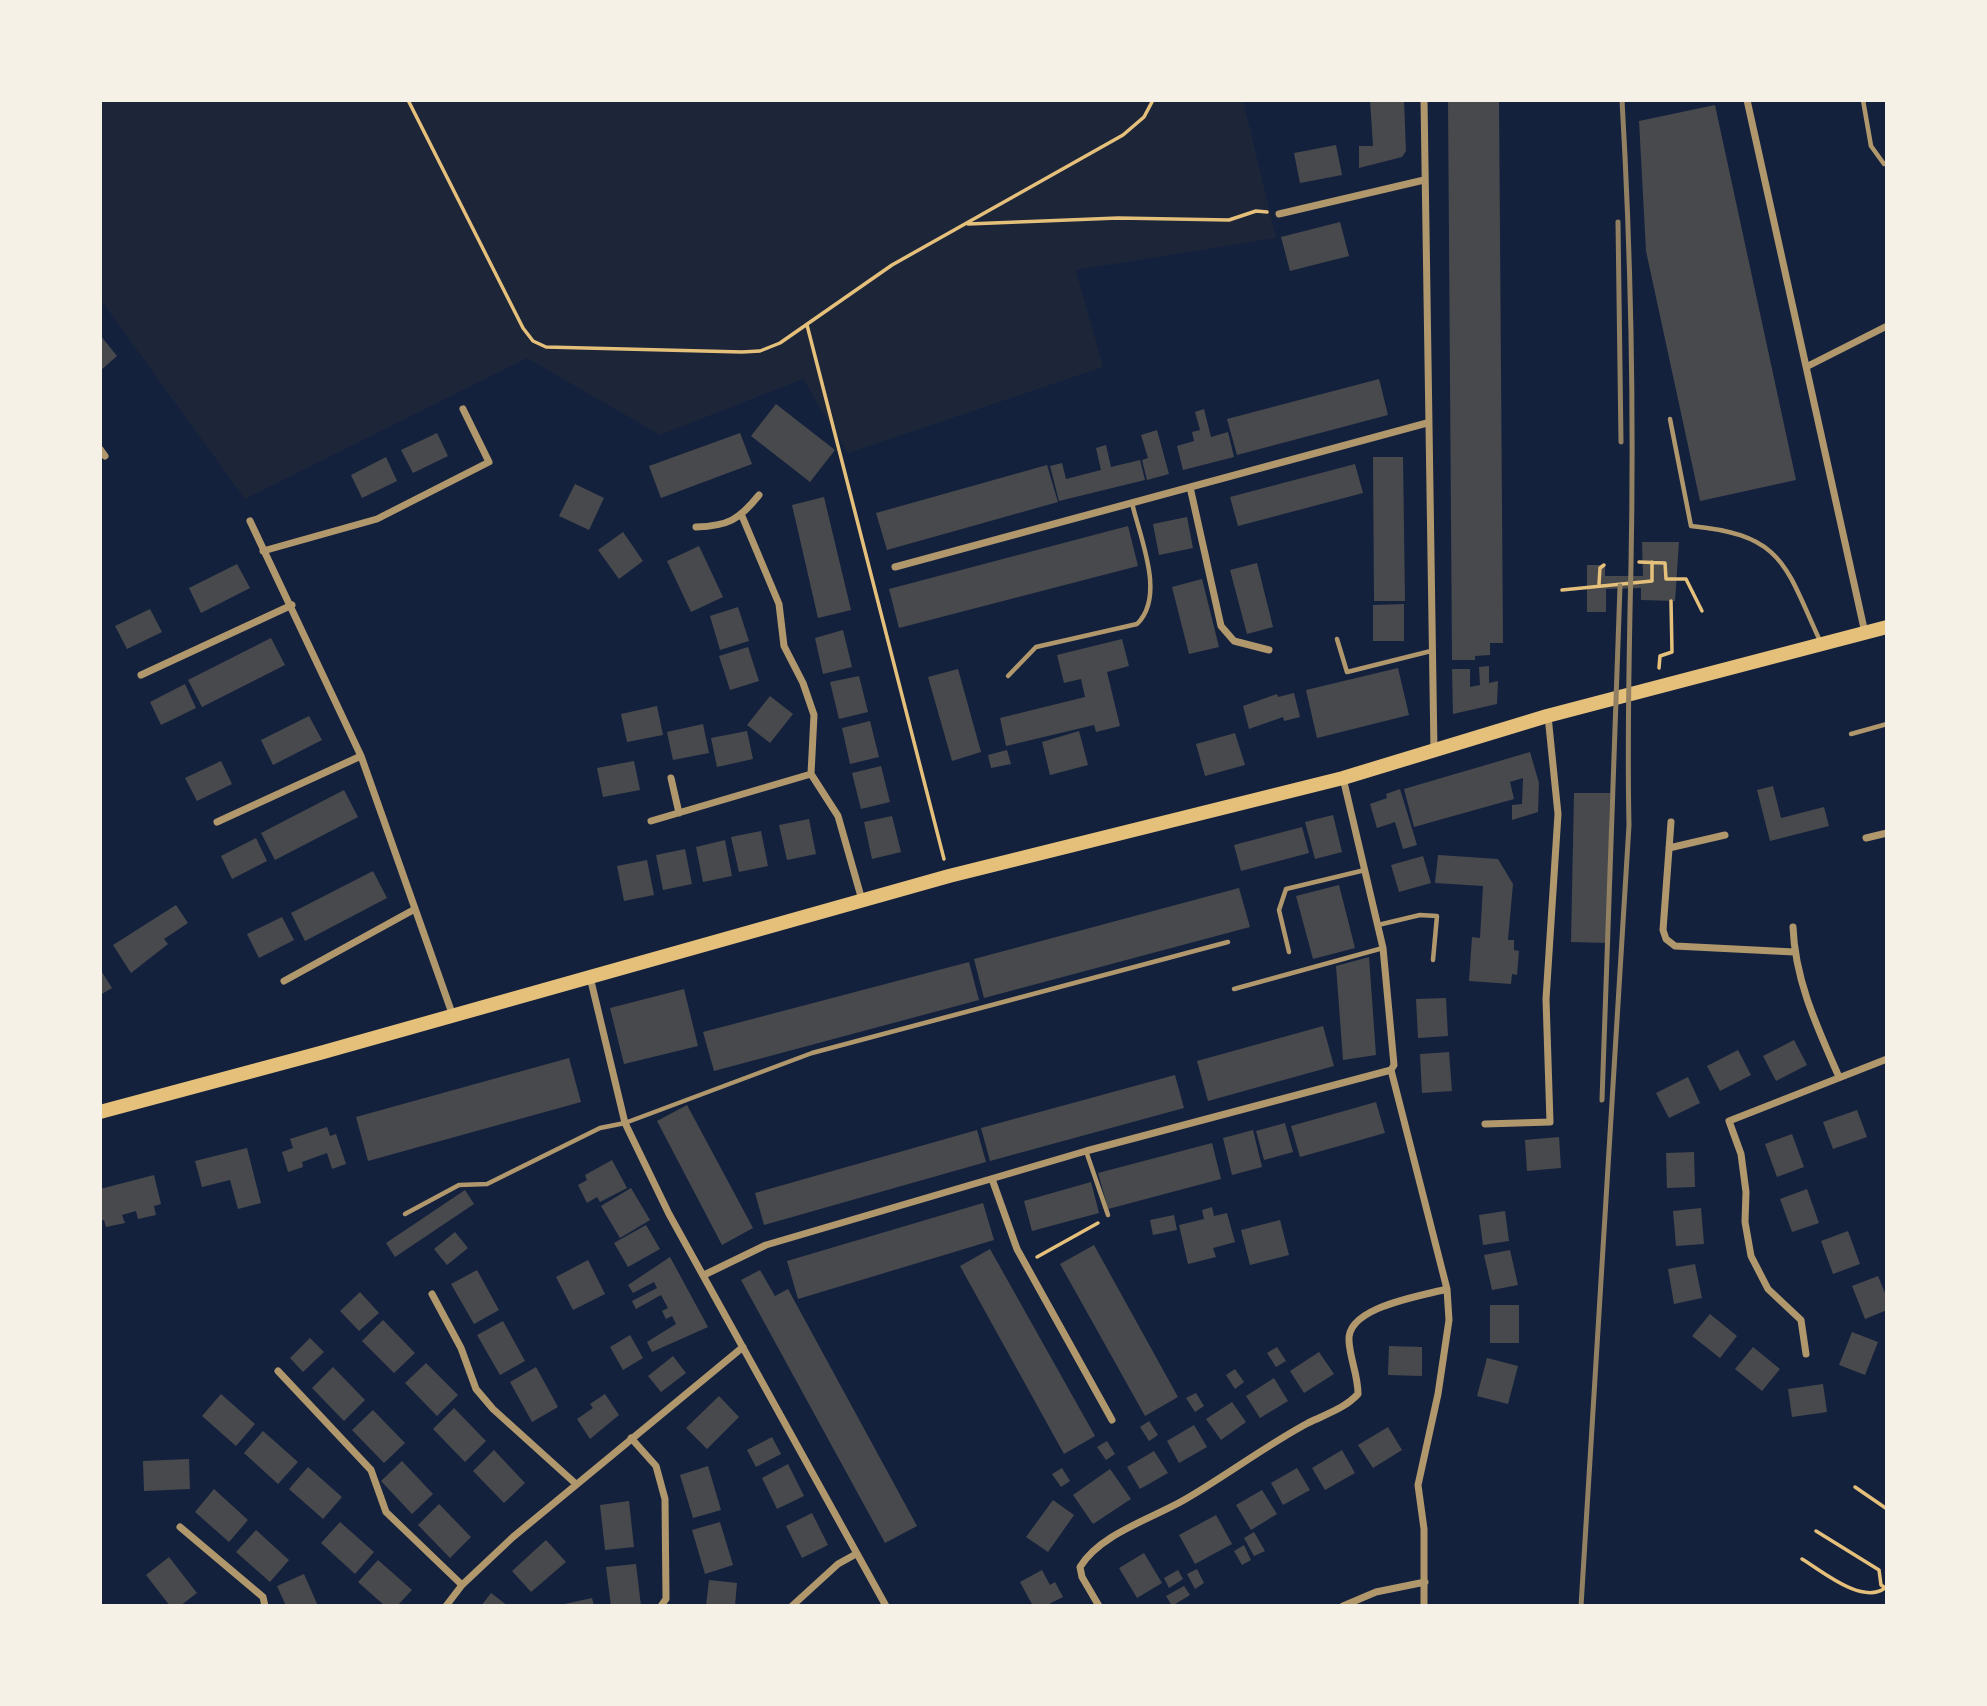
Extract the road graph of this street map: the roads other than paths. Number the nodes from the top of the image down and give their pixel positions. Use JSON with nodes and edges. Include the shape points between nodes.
{"nodes":[{"id":1,"x":1424,"y":100,"type":"edge"},
{"id":2,"x":1747,"y":100,"type":"edge"},
{"id":3,"x":1863,"y":100,"type":"edge"},
{"id":4,"x":1887,"y":163,"type":"edge"},
{"id":5,"x":1424,"y":180,"type":"junction"},
{"id":6,"x":1279,"y":214,"type":"road end"},
{"id":7,"x":1887,"y":326,"type":"edge"},
{"id":8,"x":1808,"y":366,"type":"junction"},
{"id":9,"x":463,"y":410,"type":"dead end"},
{"id":10,"x":1670,"y":419,"type":"dead end"},
{"id":11,"x":1427,"y":423,"type":"junction"},
{"id":12,"x":1190,"y":487,"type":"junction"},
{"id":13,"x":759,"y":495,"type":"dead end"},
{"id":14,"x":1132,"y":502,"type":"junction"},
{"id":15,"x":742,"y":516,"type":"junction"},
{"id":16,"x":250,"y":521,"type":"dead end"},
{"id":17,"x":696,"y":527,"type":"dead end"},
{"id":18,"x":263,"y":551,"type":"junction"},
{"id":19,"x":895,"y":567,"type":"dead end"},
{"id":20,"x":292,"y":605,"type":"junction"},
{"id":21,"x":1887,"y":627,"type":"edge"},
{"id":22,"x":1865,"y":632,"type":"junction"},
{"id":23,"x":1337,"y":639,"type":"dead end"},
{"id":24,"x":1821,"y":643,"type":"junction"},
{"id":25,"x":1269,"y":650,"type":"dead end"},
{"id":26,"x":1431,"y":651,"type":"junction"},
{"id":27,"x":141,"y":675,"type":"dead end"},
{"id":28,"x":1008,"y":676,"type":"dead end"},
{"id":29,"x":1548,"y":716,"type":"junction"},
{"id":30,"x":1887,"y":724,"type":"edge"},
{"id":31,"x":1851,"y":734,"type":"dead end"},
{"id":32,"x":1434,"y":752,"type":"junction"},
{"id":33,"x":361,"y":756,"type":"junction"},
{"id":34,"x":811,"y":774,"type":"junction"},
{"id":35,"x":671,"y":778,"type":"dead end"},
{"id":36,"x":1343,"y":778,"type":"junction"},
{"id":37,"x":679,"y":813,"type":"junction"},
{"id":38,"x":650,"y":821,"type":"dead end"},
{"id":39,"x":217,"y":822,"type":"dead end"},
{"id":40,"x":1671,"y":822,"type":"dead end"},
{"id":41,"x":1887,"y":833,"type":"edge"},
{"id":42,"x":1725,"y":835,"type":"dead end"},
{"id":43,"x":1866,"y":838,"type":"dead end"},
{"id":44,"x":1669,"y":848,"type":"junction"},
{"id":45,"x":1366,"y":870,"type":"junction"},
{"id":46,"x":862,"y":900,"type":"junction"},
{"id":47,"x":415,"y":909,"type":"junction"},
{"id":48,"x":1378,"y":925,"type":"junction"},
{"id":49,"x":1793,"y":927,"type":"dead end"},
{"id":50,"x":1228,"y":942,"type":"dead end"},
{"id":51,"x":1383,"y":948,"type":"junction"},
{"id":52,"x":1289,"y":952,"type":"dead end"},
{"id":53,"x":1794,"y":952,"type":"junction"},
{"id":54,"x":1433,"y":960,"type":"dead end"},
{"id":55,"x":590,"y":977,"type":"junction"},
{"id":56,"x":284,"y":981,"type":"dead end"},
{"id":57,"x":1234,"y":989,"type":"dead end"},
{"id":58,"x":453,"y":1016,"type":"junction"},
{"id":59,"x":1887,"y":1059,"type":"edge"},
{"id":60,"x":1391,"y":1070,"type":"junction"},
{"id":61,"x":1839,"y":1077,"type":"junction"},
{"id":62,"x":100,"y":1112,"type":"edge"},
{"id":63,"x":625,"y":1123,"type":"junction"},
{"id":64,"x":1485,"y":1124,"type":"dead end"},
{"id":65,"x":1086,"y":1152,"type":"junction"},
{"id":66,"x":992,"y":1179,"type":"junction"},
{"id":67,"x":405,"y":1214,"type":"dead end"},
{"id":68,"x":1108,"y":1215,"type":"road end"},
{"id":69,"x":704,"y":1275,"type":"junction"},
{"id":70,"x":1447,"y":1289,"type":"junction"},
{"id":71,"x":432,"y":1294,"type":"dead end"},
{"id":72,"x":743,"y":1347,"type":"junction"},
{"id":73,"x":1806,"y":1354,"type":"dead end"},
{"id":74,"x":278,"y":1371,"type":"dead end"},
{"id":75,"x":1112,"y":1420,"type":"dead end"},
{"id":76,"x":631,"y":1438,"type":"junction"},
{"id":77,"x":576,"y":1484,"type":"junction"},
{"id":78,"x":180,"y":1527,"type":"dead end"},
{"id":79,"x":856,"y":1554,"type":"junction"},
{"id":80,"x":1426,"y":1582,"type":"junction"},
{"id":81,"x":462,"y":1585,"type":"junction"},
{"id":82,"x":265,"y":1606,"type":"edge"},
{"id":83,"x":446,"y":1606,"type":"edge"},
{"id":84,"x":661,"y":1606,"type":"edge"},
{"id":85,"x":792,"y":1606,"type":"edge"},
{"id":86,"x":886,"y":1606,"type":"edge"},
{"id":87,"x":1099,"y":1606,"type":"edge"},
{"id":88,"x":1343,"y":1606,"type":"edge"},
{"id":89,"x":1424,"y":1606,"type":"edge"}],
"edges":[{"from":1,"to":5,"type":"street"},
{"from":2,"to":8,"type":"street"},
{"from":3,"to":4,"type":"lane","via":[[1871,146]]},
{"from":5,"to":6,"type":"street"},
{"from":5,"to":11,"type":"street"},
{"from":7,"to":8,"type":"street"},
{"from":8,"to":22,"type":"street"},
{"from":9,"to":18,"type":"street","via":[[489,462],[377,519]]},
{"from":10,"to":24,"type":"lane","via":[[1691,526],[1754,538],[1783,562]]},
{"from":11,"to":12,"type":"street"},
{"from":11,"to":26,"type":"street"},
{"from":12,"to":14,"type":"street"},
{"from":12,"to":25,"type":"street","via":[[1221,626],[1234,641]]},
{"from":13,"to":15,"type":"street"},
{"from":14,"to":19,"type":"street"},
{"from":14,"to":28,"type":"lane","via":[[1151,596],[1147,614],[1137,624],[1036,647]]},
{"from":15,"to":17,"type":"street","via":[[717,526]]},
{"from":15,"to":34,"type":"street","via":[[779,604],[784,646],[814,715]]},
{"from":16,"to":18,"type":"street"},
{"from":18,"to":20,"type":"street"},
{"from":20,"to":27,"type":"street"},
{"from":20,"to":33,"type":"street"},
{"from":21,"to":22,"type":"main road"},
{"from":22,"to":24,"type":"main road"},
{"from":23,"to":26,"type":"lane","via":[[1347,672]]},
{"from":24,"to":29,"type":"main road","via":[[1697,670]]},
{"from":26,"to":32,"type":"street"},
{"from":29,"to":32,"type":"main road"},
{"from":29,"to":64,"type":"street","via":[[1558,814],[1546,999],[1550,1122]]},
{"from":30,"to":31,"type":"lane"},
{"from":32,"to":36,"type":"main road"},
{"from":33,"to":39,"type":"street"},
{"from":33,"to":47,"type":"street"},
{"from":34,"to":37,"type":"street"},
{"from":34,"to":46,"type":"street","via":[[838,816]]},
{"from":35,"to":37,"type":"street"},
{"from":36,"to":45,"type":"street"},
{"from":36,"to":46,"type":"main road"},
{"from":37,"to":38,"type":"street"},
{"from":40,"to":44,"type":"street"},
{"from":41,"to":43,"type":"street"},
{"from":42,"to":44,"type":"street"},
{"from":44,"to":53,"type":"street","via":[[1666,939],[1675,946]]},
{"from":45,"to":48,"type":"street"},
{"from":45,"to":52,"type":"lane","via":[[1286,889],[1279,911]]},
{"from":46,"to":55,"type":"main road"},
{"from":47,"to":56,"type":"street"},
{"from":47,"to":58,"type":"street"},
{"from":48,"to":51,"type":"street"},
{"from":48,"to":54,"type":"lane","via":[[1420,915],[1437,916]]},
{"from":49,"to":53,"type":"street"},
{"from":50,"to":63,"type":"lane","via":[[812,1053]]},
{"from":51,"to":57,"type":"lane"},
{"from":51,"to":60,"type":"street"},
{"from":53,"to":61,"type":"street","via":[[1810,1010]]},
{"from":55,"to":58,"type":"main road"},
{"from":55,"to":63,"type":"street"},
{"from":58,"to":62,"type":"main road"},
{"from":59,"to":61,"type":"street"},
{"from":60,"to":65,"type":"street"},
{"from":60,"to":70,"type":"street"},
{"from":61,"to":73,"type":"street","via":[[1729,1121],[1741,1154],[1751,1256],[1768,1289],[1801,1320]]},
{"from":63,"to":67,"type":"lane","via":[[600,1128],[487,1184],[459,1185]]},
{"from":63,"to":69,"type":"street"},
{"from":65,"to":66,"type":"street"},
{"from":65,"to":68,"type":"lane"},
{"from":66,"to":69,"type":"street","via":[[766,1245]]},
{"from":66,"to":75,"type":"street","via":[[1011,1236]]},
{"from":69,"to":72,"type":"street"},
{"from":70,"to":80,"type":"street","via":[[1449,1320],[1418,1485]]},
{"from":70,"to":87,"type":"street","via":[[1360,1316],[1352,1325],[1348,1340],[1358,1394],[1347,1406],[1308,1423],[1086,1558],[1080,1567],[1082,1577]]},
{"from":71,"to":77,"type":"street","via":[[461,1348],[476,1389]]},
{"from":72,"to":76,"type":"street"},
{"from":72,"to":79,"type":"street"},
{"from":74,"to":81,"type":"street","via":[[371,1470],[386,1512]]},
{"from":76,"to":77,"type":"street"},
{"from":76,"to":84,"type":"street","via":[[656,1466],[664,1499],[666,1599]]},
{"from":77,"to":81,"type":"street"},
{"from":78,"to":82,"type":"street","via":[[263,1597]]},
{"from":79,"to":85,"type":"street","via":[[838,1563]]},
{"from":79,"to":86,"type":"street"},
{"from":80,"to":88,"type":"street","via":[[1376,1592]]},
{"from":80,"to":89,"type":"street"},
{"from":81,"to":83,"type":"street"}]}
